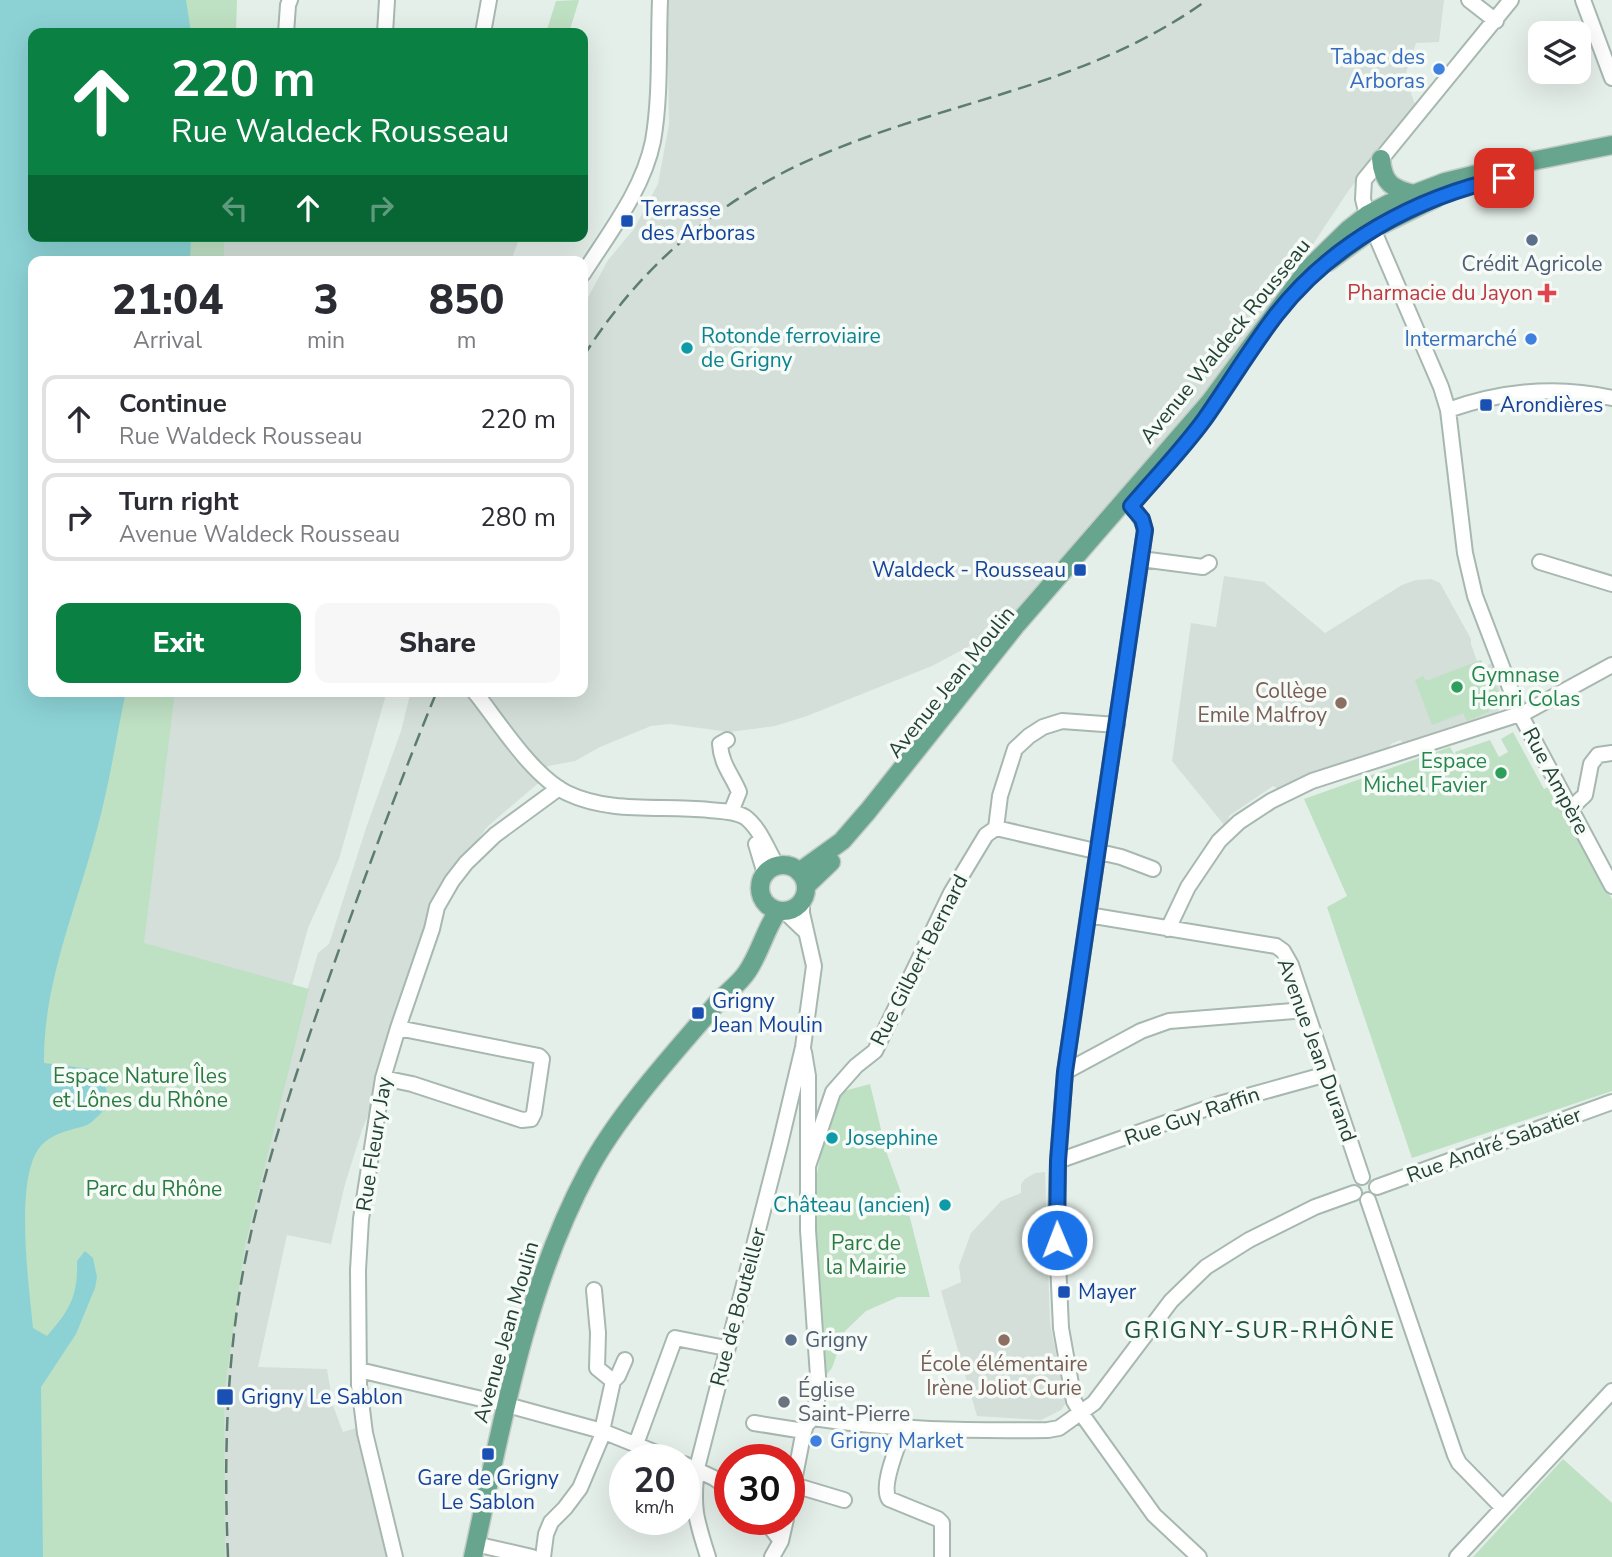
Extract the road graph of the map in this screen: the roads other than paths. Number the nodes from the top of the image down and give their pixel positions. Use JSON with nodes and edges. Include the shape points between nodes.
{"nodes":[{"id":1,"x":290,"y":0,"type":"edge"},
{"id":2,"x":387,"y":0,"type":"edge"},
{"id":3,"x":489,"y":0,"type":"edge"},
{"id":4,"x":660,"y":0,"type":"edge"},
{"id":5,"x":1469,"y":0,"type":"edge"},
{"id":6,"x":1511,"y":0,"type":"edge"},
{"id":7,"x":1583,"y":0,"type":"edge"},
{"id":8,"x":1496,"y":21,"type":"junction"},
{"id":9,"x":286,"y":28,"type":"edge"},
{"id":10,"x":385,"y":28,"type":"edge"},
{"id":11,"x":484,"y":28,"type":"edge"},
{"id":12,"x":1612,"y":78,"type":"edge"},
{"id":13,"x":1612,"y":145,"type":"edge"},
{"id":14,"x":1612,"y":155,"type":"edge"},
{"id":15,"x":1381,"y":159,"type":"junction"},
{"id":16,"x":1415,"y":194,"type":"junction"},
{"id":17,"x":1370,"y":222,"type":"junction"},
{"id":18,"x":588,"y":266,"type":"edge"},
{"id":19,"x":1612,"y":397,"type":"edge"},
{"id":20,"x":1448,"y":410,"type":"junction"},
{"id":21,"x":1127,"y":504,"type":"junction"},
{"id":22,"x":1141,"y":559,"type":"junction"},
{"id":23,"x":1539,"y":562,"type":"dead end"},
{"id":24,"x":1209,"y":564,"type":"dead end"},
{"id":25,"x":1612,"y":584,"type":"edge"},
{"id":26,"x":1612,"y":665,"type":"edge"},
{"id":27,"x":479,"y":697,"type":"edge"},
{"id":28,"x":1520,"y":714,"type":"junction"},
{"id":29,"x":1117,"y":725,"type":"junction"},
{"id":30,"x":727,"y":740,"type":"dead end"},
{"id":31,"x":1612,"y":753,"type":"edge"},
{"id":32,"x":559,"y":788,"type":"junction"},
{"id":33,"x":1570,"y":809,"type":"junction"},
{"id":34,"x":731,"y":812,"type":"junction"},
{"id":35,"x":996,"y":828,"type":"junction"},
{"id":36,"x":1100,"y":851,"type":"junction"},
{"id":37,"x":1153,"y":869,"type":"dead end"},
{"id":38,"x":771,"y":870,"type":"junction"},
{"id":39,"x":802,"y":886,"type":"junction"},
{"id":40,"x":1612,"y":886,"type":"edge"},
{"id":41,"x":762,"y":899,"type":"junction"},
{"id":42,"x":781,"y":911,"type":"junction"},
{"id":43,"x":1088,"y":915,"type":"junction"},
{"id":44,"x":1168,"y":929,"type":"junction"},
{"id":45,"x":807,"y":933,"type":"junction"},
{"id":46,"x":719,"y":1001,"type":"junction"},
{"id":47,"x":1306,"y":1010,"type":"junction"},
{"id":48,"x":398,"y":1028,"type":"junction"},
{"id":49,"x":803,"y":1047,"type":"junction"},
{"id":50,"x":1065,"y":1072,"type":"junction"},
{"id":51,"x":1327,"y":1074,"type":"junction"},
{"id":52,"x":383,"y":1078,"type":"junction"},
{"id":53,"x":1612,"y":1102,"type":"edge"},
{"id":54,"x":1058,"y":1161,"type":"junction"},
{"id":55,"x":808,"y":1166,"type":"junction"},
{"id":56,"x":1363,"y":1177,"type":"junction"},
{"id":57,"x":1377,"y":1187,"type":"junction"},
{"id":58,"x":1354,"y":1193,"type":"junction"},
{"id":59,"x":1368,"y":1200,"type":"junction"},
{"id":60,"x":594,"y":1290,"type":"dead end"},
{"id":61,"x":726,"y":1349,"type":"junction"},
{"id":62,"x":625,"y":1360,"type":"dead end"},
{"id":63,"x":359,"y":1370,"type":"junction"},
{"id":64,"x":613,"y":1381,"type":"junction"},
{"id":65,"x":1612,"y":1391,"type":"edge"},
{"id":66,"x":508,"y":1405,"type":"junction"},
{"id":67,"x":1081,"y":1413,"type":"junction"},
{"id":68,"x":754,"y":1423,"type":"dead end"},
{"id":69,"x":809,"y":1425,"type":"junction"},
{"id":70,"x":904,"y":1428,"type":"junction"},
{"id":71,"x":603,"y":1431,"type":"junction"},
{"id":72,"x":636,"y":1444,"type":"joint"},
{"id":73,"x":697,"y":1444,"type":"edge"},
{"id":74,"x":804,"y":1444,"type":"edge"},
{"id":75,"x":805,"y":1488,"type":"edge"},
{"id":76,"x":844,"y":1500,"type":"dead end"},
{"id":77,"x":1502,"y":1507,"type":"junction"},
{"id":78,"x":700,"y":1532,"type":"edge"},
{"id":79,"x":776,"y":1535,"type":"edge"},
{"id":80,"x":782,"y":1535,"type":"edge"},
{"id":81,"x":781,"y":1541,"type":"junction"},
{"id":82,"x":474,"y":1550,"type":"edge"},
{"id":83,"x":395,"y":1557,"type":"edge"},
{"id":84,"x":532,"y":1557,"type":"edge"},
{"id":85,"x":543,"y":1557,"type":"edge"},
{"id":86,"x":708,"y":1557,"type":"edge"},
{"id":87,"x":772,"y":1557,"type":"edge"},
{"id":88,"x":942,"y":1557,"type":"edge"},
{"id":89,"x":1199,"y":1557,"type":"edge"},
{"id":90,"x":1457,"y":1557,"type":"edge"}],
"edges":[{"from":1,"to":9,"type":"street"},
{"from":2,"to":10,"type":"street"},
{"from":3,"to":11,"type":"street"},
{"from":4,"to":18,"type":"street","via":[[653,141],[635,191]]},
{"from":5,"to":8,"type":"street"},
{"from":6,"to":8,"type":"street","name":"Rue Ampère"},
{"from":7,"to":12,"type":"street"},
{"from":8,"to":15,"type":"street","name":"Rue Ampère"},
{"from":13,"to":16,"type":"main road","via":[[1475,174]]},
{"from":14,"to":17,"type":"main road","via":[[1452,191],[1394,217]]},
{"from":15,"to":16,"type":"main road","via":[[1387,180],[1398,191]]},
{"from":15,"to":17,"type":"street","name":"Rue Ampère","via":[[1364,180],[1363,199]]},
{"from":16,"to":17,"type":"main road"},
{"from":17,"to":20,"type":"street","name":"Rue Ampère"},
{"from":17,"to":21,"type":"main road","name":"Avenue Waldeck Rousseau","via":[[1340,237],[1308,269]]},
{"from":19,"to":20,"type":"street","via":[[1545,390]]},
{"from":20,"to":28,"type":"street","name":"Rue Ampère","via":[[1465,553],[1475,596]]},
{"from":21,"to":22,"type":"street","via":[[1142,519],[1145,530]]},
{"from":21,"to":39,"type":"main road","name":"Avenue Jean Moulin","via":[[960,703],[856,837]]},
{"from":22,"to":24,"type":"street"},
{"from":22,"to":29,"type":"street"},
{"from":23,"to":25,"type":"street"},
{"from":26,"to":28,"type":"street"},
{"from":27,"to":32,"type":"street","via":[[537,770]]},
{"from":28,"to":33,"type":"street","name":"Rue Ampère"},
{"from":28,"to":44,"type":"street","via":[[1312,781],[1262,806],[1219,841],[1188,887]]},
{"from":29,"to":35,"type":"street","via":[[1062,722],[1043,726],[1029,736],[1015,749],[1000,796]]},
{"from":29,"to":36,"type":"street"},
{"from":30,"to":34,"type":"street","via":[[720,744],[721,755],[739,792]]},
{"from":31,"to":33,"type":"street","via":[[1598,755],[1591,764],[1585,795]]},
{"from":32,"to":34,"type":"street","via":[[604,805]]},
{"from":32,"to":48,"type":"street","name":"Rue Fleury Jay","via":[[495,835],[452,881],[437,907]]},
{"from":33,"to":40,"type":"street","name":"Rue Ampère"},
{"from":34,"to":38,"type":"street","via":[[752,824]]},
{"from":35,"to":36,"type":"street"},
{"from":35,"to":55,"type":"street","name":"Rue Gilbert Bernard","via":[[986,835],[951,893],[875,1051],[833,1092]]},
{"from":36,"to":37,"type":"street"},
{"from":36,"to":43,"type":"street"},
{"from":38,"to":39,"type":"main road","via":[[785,865]]},
{"from":38,"to":41,"type":"main road","via":[[760,886]]},
{"from":39,"to":42,"type":"main road","via":[[797,906]]},
{"from":39,"to":45,"type":"street","name":"Rue de Bouteiller"},
{"from":41,"to":42,"type":"main road"},
{"from":41,"to":46,"type":"main road","name":"Avenue Jean Moulin","via":[[757,934]]},
{"from":42,"to":45,"type":"street"},
{"from":42,"to":46,"type":"main road","name":"Avenue Jean Moulin","via":[[767,927],[746,974]]},
{"from":43,"to":44,"type":"street","name":"Avenue Jean Durand"},
{"from":43,"to":50,"type":"street"},
{"from":44,"to":47,"type":"street","name":"Avenue Jean Durand","via":[[1280,948],[1291,965]]},
{"from":45,"to":49,"type":"street","name":"Rue de Bouteiller","via":[[814,966]]},
{"from":46,"to":66,"type":"main road","name":"Avenue Jean Moulin","via":[[638,1098],[588,1170],[553,1243]]},
{"from":47,"to":50,"type":"street","via":[[1169,1021]]},
{"from":47,"to":51,"type":"street","name":"Avenue Jean Durand"},
{"from":48,"to":52,"type":"street","name":"Rue Fleury Jay"},
{"from":48,"to":52,"type":"street","via":[[539,1056],[534,1113],[522,1121]]},
{"from":49,"to":55,"type":"street","via":[[808,1076]]},
{"from":49,"to":61,"type":"street","name":"Rue de Bouteiller"},
{"from":50,"to":54,"type":"street"},
{"from":51,"to":54,"type":"street","name":"Rue Guy Raffin","via":[[1219,1104]]},
{"from":51,"to":56,"type":"street","name":"Avenue Jean Durand"},
{"from":52,"to":63,"type":"street","name":"Rue Fleury Jay","via":[[361,1219]]},
{"from":53,"to":57,"type":"street","name":"Rue André Sabatier"},
{"from":54,"to":67,"type":"street","via":[[1061,1328],[1074,1401]]},
{"from":55,"to":69,"type":"street","via":[[819,1391]]},
{"from":56,"to":57,"type":"street","via":[[1372,1179]]},
{"from":56,"to":58,"type":"street","via":[[1356,1181]]},
{"from":57,"to":59,"type":"street"},
{"from":58,"to":59,"type":"street"},
{"from":58,"to":67,"type":"street","via":[[1249,1240],[1206,1267],[1171,1301],[1094,1403]]},
{"from":59,"to":77,"type":"street","via":[[1455,1455]]},
{"from":60,"to":64,"type":"street","via":[[597,1368]]},
{"from":61,"to":72,"type":"street","via":[[675,1338]]},
{"from":61,"to":73,"type":"street","name":"Rue de Bouteiller"},
{"from":62,"to":64,"type":"street"},
{"from":63,"to":66,"type":"street"},
{"from":63,"to":83,"type":"street","name":"Rue Fleury Jay","via":[[360,1409]]},
{"from":64,"to":71,"type":"street"},
{"from":65,"to":77,"type":"street"},
{"from":66,"to":71,"type":"street"},
{"from":66,"to":82,"type":"main road","name":"Avenue Jean Moulin"},
{"from":67,"to":70,"type":"street","via":[[1048,1430]]},
{"from":67,"to":89,"type":"street","via":[[1154,1515]]},
{"from":68,"to":69,"type":"street"},
{"from":69,"to":70,"type":"street"},
{"from":69,"to":74,"type":"street"},
{"from":70,"to":88,"type":"street","via":[[885,1494],[942,1523]]},
{"from":71,"to":72,"type":"street"},
{"from":71,"to":85,"type":"street","via":[[580,1488],[551,1522]]},
{"from":75,"to":76,"type":"street"},
{"from":77,"to":90,"type":"street"},
{"from":78,"to":86,"type":"street","name":"Rue de Bouteiller"},
{"from":79,"to":81,"type":"street"},
{"from":80,"to":81,"type":"street"},
{"from":81,"to":87,"type":"street"},
{"from":82,"to":84,"type":"street"}]}
